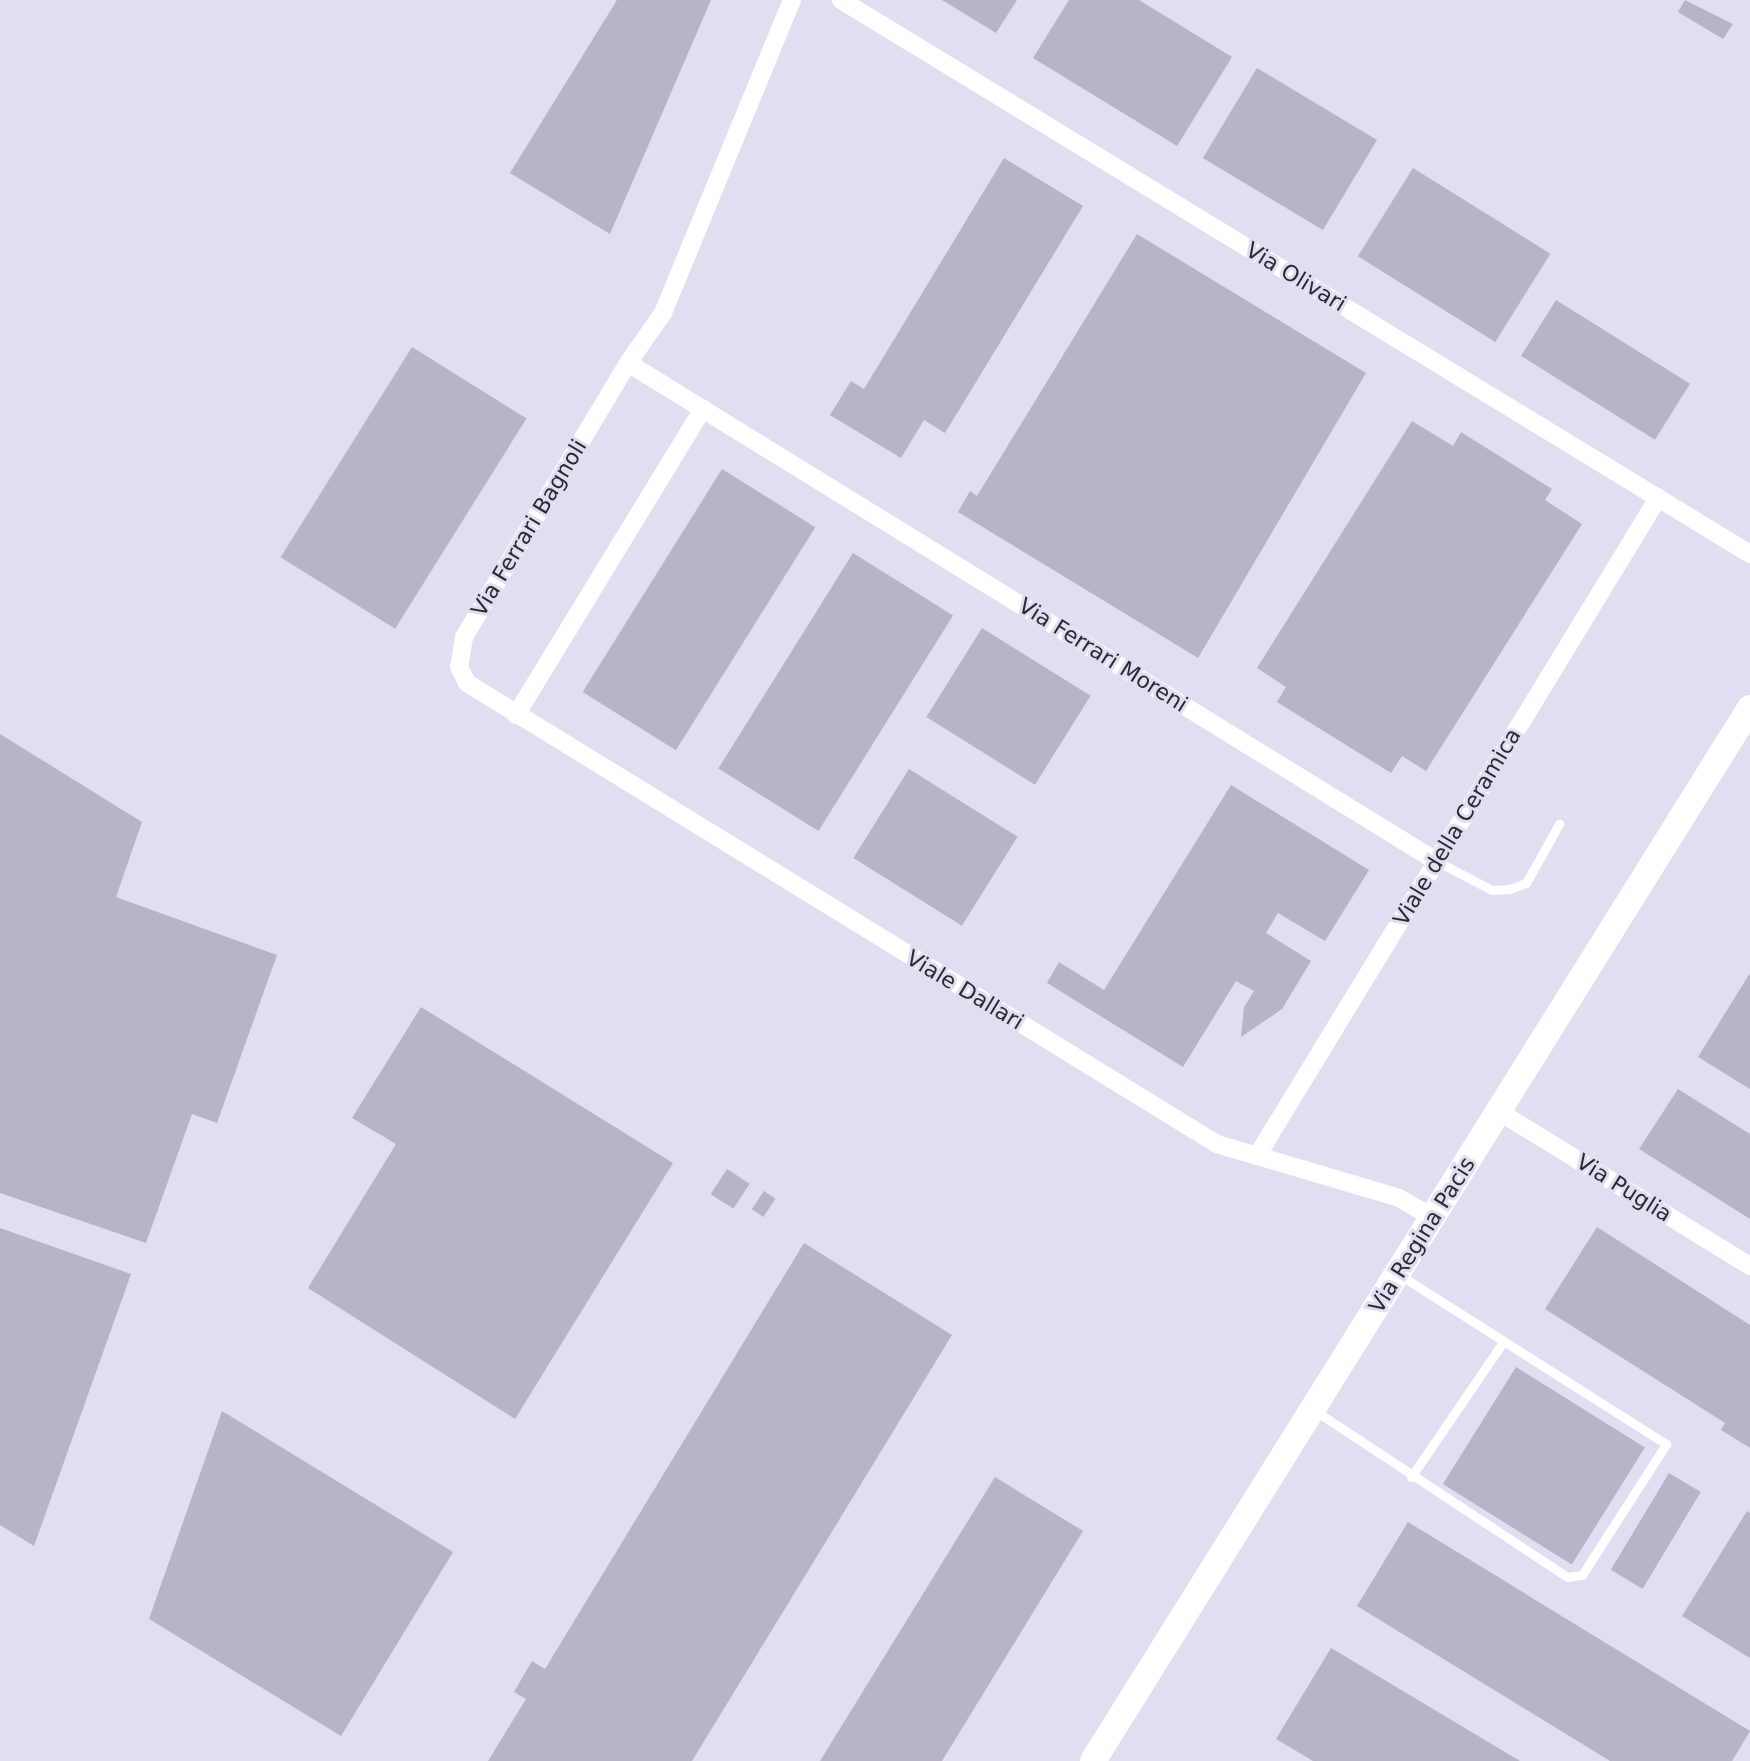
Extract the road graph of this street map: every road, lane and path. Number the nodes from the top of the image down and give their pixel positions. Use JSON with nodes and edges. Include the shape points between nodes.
{"nodes":[{"id":1,"x":792,"y":0,"type":"edge"},
{"id":2,"x":841,"y":0,"type":"edge"},
{"id":3,"x":628,"y":363,"type":"junction"},
{"id":4,"x":703,"y":409,"type":"junction"},
{"id":5,"x":1658,"y":498,"type":"junction"},
{"id":6,"x":1750,"y":554,"type":"edge"},
{"id":7,"x":1750,"y":708,"type":"edge"},
{"id":8,"x":516,"y":715,"type":"junction"},
{"id":9,"x":1559,"y":824,"type":"dead end"},
{"id":10,"x":1436,"y":861,"type":"junction"},
{"id":11,"x":1498,"y":1111,"type":"junction"},
{"id":12,"x":1257,"y":1156,"type":"junction"},
{"id":13,"x":1434,"y":1218,"type":"junction"},
{"id":14,"x":1750,"y":1266,"type":"edge"},
{"id":15,"x":1398,"y":1275,"type":"junction"},
{"id":16,"x":1503,"y":1342,"type":"junction"},
{"id":17,"x":1314,"y":1410,"type":"junction"},
{"id":18,"x":1411,"y":1477,"type":"junction"},
{"id":19,"x":1093,"y":1761,"type":"edge"}],
"edges":[{"from":1,"to":3,"type":"street","name":"Via Ferrari Bagnoli","via":[[688,259],[663,313]]},
{"from":2,"to":5,"type":"street","name":"Via Olivari"},
{"from":3,"to":4,"type":"street","name":"Via Ferrari Moreni"},
{"from":3,"to":8,"type":"street","name":"Via Ferrari Bagnoli","via":[[464,637],[459,667],[467,683]]},
{"from":4,"to":8,"type":"street"},
{"from":4,"to":10,"type":"street","name":"Via Ferrari Moreni"},
{"from":5,"to":6,"type":"street","name":"Via Olivari"},
{"from":5,"to":10,"type":"street","name":"Viale della Ceramica"},
{"from":7,"to":11,"type":"street","name":"Via Regina Pacis"},
{"from":8,"to":12,"type":"street","name":"Viale Dallari","via":[[1217,1144]]},
{"from":9,"to":10,"type":"lane","name":"Via Ferrari Moreni","via":[[1526,883],[1510,889],[1492,890]]},
{"from":10,"to":12,"type":"street","name":"Viale della Ceramica"},
{"from":11,"to":13,"type":"street","name":"Via Regina Pacis"},
{"from":11,"to":14,"type":"street","name":"Via Puglia"},
{"from":12,"to":13,"type":"street","name":"Viale Dallari","via":[[1399,1198]]},
{"from":13,"to":15,"type":"street","name":"Via Regina Pacis"},
{"from":15,"to":16,"type":"lane"},
{"from":15,"to":17,"type":"street","name":"Via Regina Pacis"},
{"from":16,"to":18,"type":"lane"},
{"from":16,"to":18,"type":"lane","via":[[1666,1444],[1582,1575],[1567,1577]]},
{"from":17,"to":18,"type":"lane"},
{"from":17,"to":19,"type":"street","name":"Via Regina Pacis"}]}
